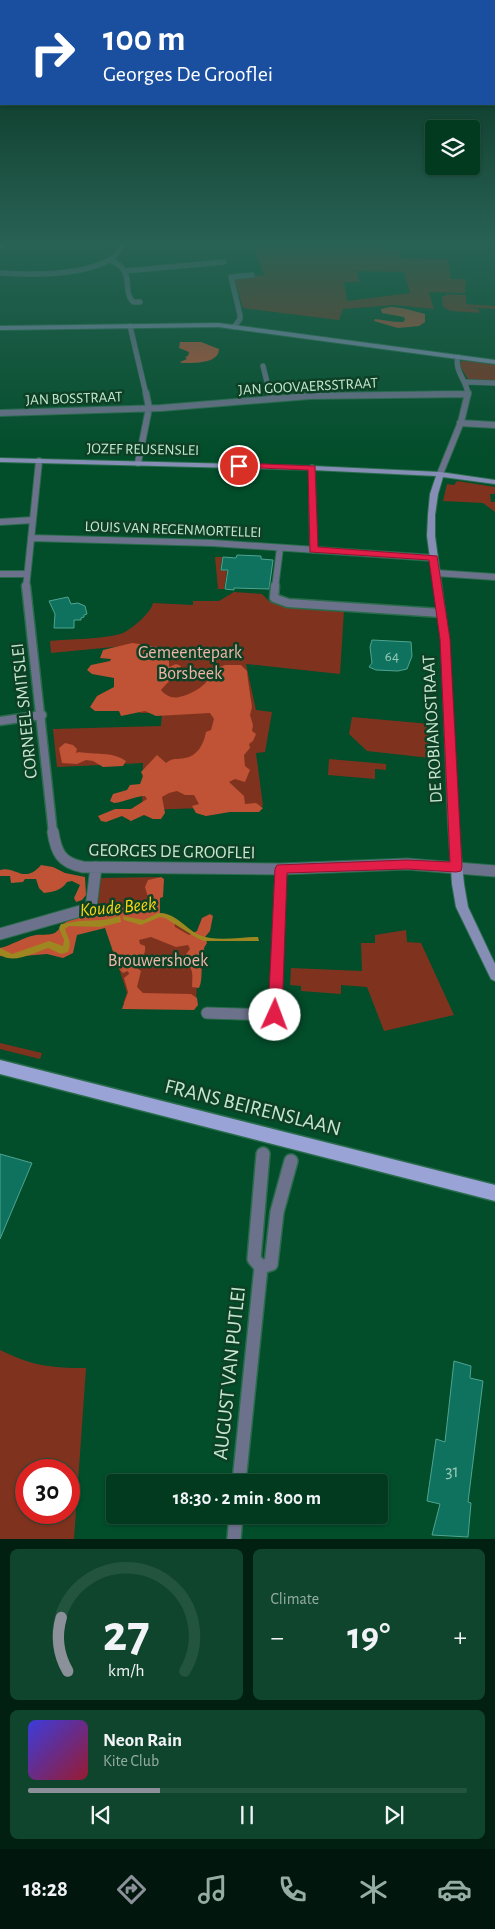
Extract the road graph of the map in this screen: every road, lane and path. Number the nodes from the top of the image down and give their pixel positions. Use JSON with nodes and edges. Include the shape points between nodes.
{"nodes":[{"id":1,"x":240,"y":314,"type":"edge"},
{"id":2,"x":130,"y":326,"type":"junction"},
{"id":3,"x":234,"y":327,"type":"junction"},
{"id":4,"x":0,"y":328,"type":"edge"},
{"id":5,"x":458,"y":357,"type":"junction"},
{"id":6,"x":495,"y":362,"type":"edge"},
{"id":7,"x":263,"y":366,"type":"dead end"},
{"id":8,"x":466,"y":382,"type":"junction"},
{"id":9,"x":495,"y":383,"type":"edge"},
{"id":10,"x":468,"y":394,"type":"junction"},
{"id":11,"x":271,"y":399,"type":"junction"},
{"id":12,"x":149,"y":408,"type":"junction"},
{"id":13,"x":0,"y":413,"type":"edge"},
{"id":14,"x":460,"y":423,"type":"junction"},
{"id":15,"x":495,"y":425,"type":"edge"},
{"id":16,"x":0,"y":460,"type":"edge"},
{"id":17,"x":39,"y":461,"type":"junction"},
{"id":18,"x":138,"y":463,"type":"junction"},
{"id":19,"x":312,"y":468,"type":"junction"},
{"id":20,"x":440,"y":474,"type":"junction"},
{"id":21,"x":495,"y":482,"type":"edge"},
{"id":22,"x":32,"y":520,"type":"junction"},
{"id":23,"x":0,"y":522,"type":"edge"},
{"id":24,"x":31,"y":538,"type":"junction"},
{"id":25,"x":280,"y":548,"type":"junction"},
{"id":26,"x":314,"y":550,"type":"junction"},
{"id":27,"x":434,"y":558,"type":"junction"},
{"id":28,"x":436,"y":573,"type":"junction"},
{"id":29,"x":0,"y":574,"type":"edge"},
{"id":30,"x":27,"y":574,"type":"junction"},
{"id":31,"x":495,"y":577,"type":"edge"},
{"id":32,"x":441,"y":613,"type":"junction"},
{"id":33,"x":42,"y":715,"type":"junction"},
{"id":34,"x":0,"y":721,"type":"edge"},
{"id":35,"x":68,"y":864,"type":"joint"},
{"id":36,"x":96,"y":867,"type":"junction"},
{"id":37,"x":456,"y":867,"type":"junction"},
{"id":38,"x":281,"y":869,"type":"junction"},
{"id":39,"x":495,"y":871,"type":"edge"},
{"id":40,"x":0,"y":934,"type":"edge"},
{"id":41,"x":495,"y":976,"type":"edge"},
{"id":42,"x":207,"y":1013,"type":"dead end"},
{"id":43,"x":275,"y":1015,"type":"joint"},
{"id":44,"x":0,"y":1067,"type":"edge"},
{"id":45,"x":263,"y":1154,"type":"dead end"},
{"id":46,"x":291,"y":1161,"type":"dead end"},
{"id":47,"x":495,"y":1192,"type":"edge"},
{"id":48,"x":261,"y":1267,"type":"junction"},
{"id":49,"x":240,"y":1474,"type":"edge"},
{"id":50,"x":235,"y":1524,"type":"edge"},
{"id":51,"x":234,"y":1539,"type":"edge"}],
"edges":[{"from":1,"to":3,"type":"street"},
{"from":2,"to":3,"type":"street"},
{"from":2,"to":4,"type":"street"},
{"from":2,"to":12,"type":"street"},
{"from":3,"to":5,"type":"street"},
{"from":5,"to":6,"type":"street"},
{"from":5,"to":8,"type":"street","via":[[456,364]]},
{"from":7,"to":11,"type":"street"},
{"from":8,"to":9,"type":"street"},
{"from":8,"to":10,"type":"street"},
{"from":10,"to":11,"type":"street","name":"JAN GOOVAERSSTRAAT","via":[[360,394]]},
{"from":10,"to":14,"type":"street"},
{"from":11,"to":12,"type":"street","name":"JAN GOOVAERSSTRAAT"},
{"from":12,"to":13,"type":"street","name":"JAN BOSSTRAAT"},
{"from":12,"to":18,"type":"street"},
{"from":14,"to":15,"type":"street"},
{"from":14,"to":20,"type":"street"},
{"from":16,"to":17,"type":"street","name":"JOZEF REUSENSLEI"},
{"from":17,"to":18,"type":"street","name":"JOZEF REUSENSLEI"},
{"from":17,"to":22,"type":"street","name":"CORNEEL SMITSLEI"},
{"from":18,"to":19,"type":"street","name":"JOZEF REUSENSLEI"},
{"from":19,"to":20,"type":"street","name":"JOZEF REUSENSLEI"},
{"from":19,"to":26,"type":"street"},
{"from":20,"to":21,"type":"street","name":"JOZEF REUSENSLEI"},
{"from":20,"to":27,"type":"street","name":"DE ROBIANOSTRAAT","via":[[432,506]]},
{"from":22,"to":23,"type":"street"},
{"from":22,"to":24,"type":"street","name":"CORNEEL SMITSLEI"},
{"from":24,"to":25,"type":"street","name":"LOUIS VAN REGENMORTELLEI"},
{"from":24,"to":30,"type":"street","name":"CORNEEL SMITSLEI"},
{"from":25,"to":26,"type":"street","name":"LOUIS VAN REGENMORTELLEI"},
{"from":25,"to":32,"type":"street","via":[[274,598],[288,603]]},
{"from":26,"to":27,"type":"street","name":"LOUIS VAN REGENMORTELLEI"},
{"from":27,"to":28,"type":"street","name":"DE ROBIANOSTRAAT"},
{"from":28,"to":31,"type":"street"},
{"from":28,"to":32,"type":"street","name":"DE ROBIANOSTRAAT"},
{"from":29,"to":30,"type":"street"},
{"from":30,"to":33,"type":"street","name":"CORNEEL SMITSLEI"},
{"from":32,"to":37,"type":"street","name":"DE ROBIANOSTRAAT","via":[[449,706]]},
{"from":33,"to":34,"type":"street"},
{"from":33,"to":35,"type":"street","name":"CORNEEL SMITSLEI","via":[[55,847]]},
{"from":35,"to":36,"type":"street","name":"GEORGES DE GROOFLEI"},
{"from":36,"to":38,"type":"street","name":"GEORGES DE GROOFLEI"},
{"from":36,"to":40,"type":"street","via":[[91,908]]},
{"from":37,"to":38,"type":"street","name":"GEORGES DE GROOFLEI","via":[[407,864]]},
{"from":37,"to":39,"type":"street","name":"GEORGES DE GROOFLEI"},
{"from":37,"to":41,"type":"street","name":"DE ROBIANOSTRAAT","via":[[462,907]]},
{"from":38,"to":43,"type":"street"},
{"from":42,"to":43,"type":"street"},
{"from":44,"to":47,"type":"main road","name":"FRANS BEIRENSLAAN"},
{"from":45,"to":48,"type":"street","name":"AUGUST VAN PUTLEI","via":[[254,1259]]},
{"from":46,"to":48,"type":"street","name":"AUGUST VAN PUTLEI","via":[[277,1212],[271,1264]]},
{"from":48,"to":49,"type":"street","name":"AUGUST VAN PUTLEI"},
{"from":50,"to":51,"type":"street"}]}
